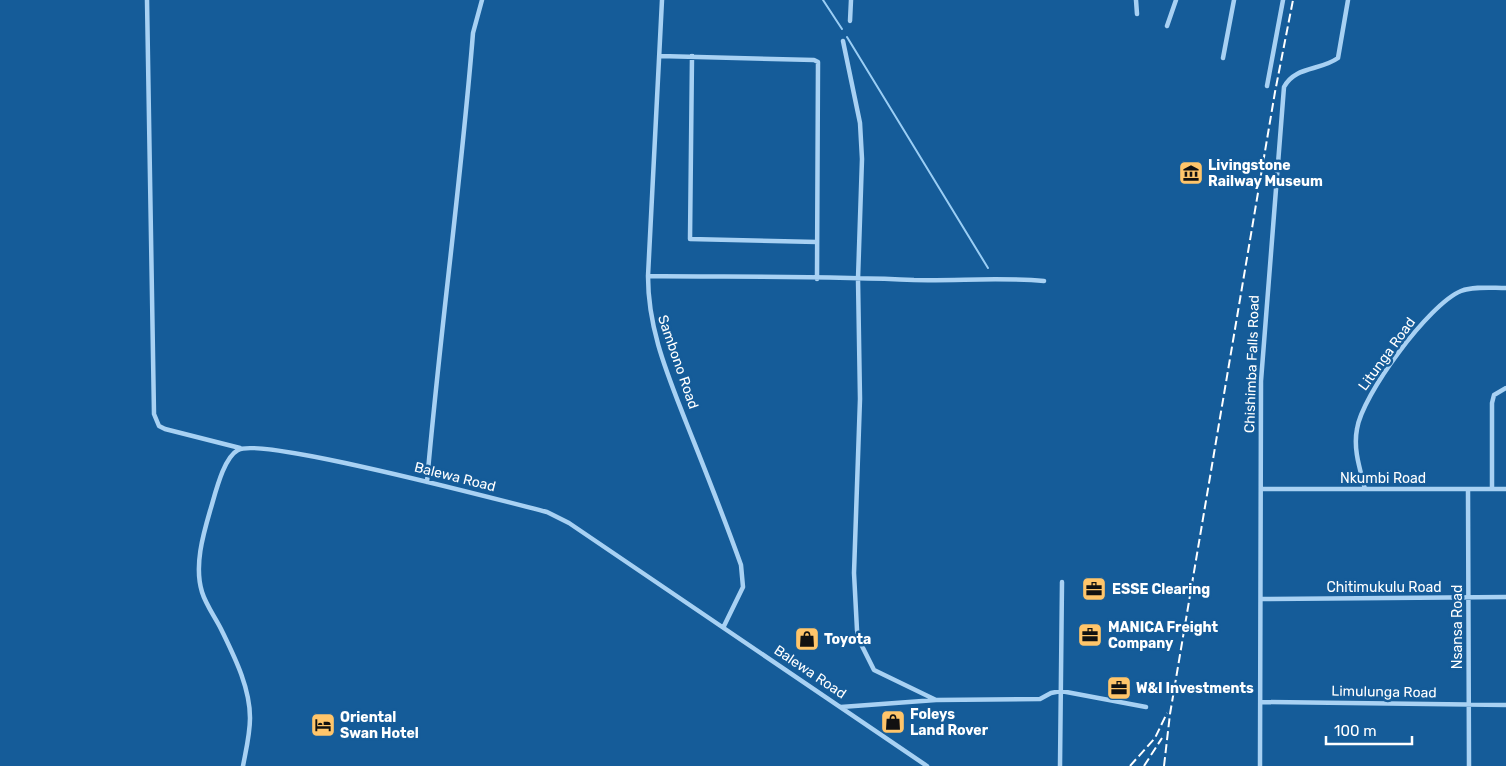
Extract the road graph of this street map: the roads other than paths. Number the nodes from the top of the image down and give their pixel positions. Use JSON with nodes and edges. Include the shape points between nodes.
{"nodes":[{"id":1,"x":146,"y":0,"type":"edge"},
{"id":2,"x":482,"y":0,"type":"edge"},
{"id":3,"x":662,"y":0,"type":"edge"},
{"id":4,"x":851,"y":0,"type":"edge"},
{"id":5,"x":1136,"y":0,"type":"edge"},
{"id":6,"x":1176,"y":0,"type":"edge"},
{"id":7,"x":1234,"y":0,"type":"edge"},
{"id":8,"x":1283,"y":0,"type":"edge"},
{"id":9,"x":1348,"y":0,"type":"edge"},
{"id":10,"x":1137,"y":14,"type":"dead end"},
{"id":11,"x":850,"y":21,"type":"dead end"},
{"id":12,"x":1167,"y":26,"type":"dead end"},
{"id":13,"x":844,"y":41,"type":"dead end"},
{"id":14,"x":660,"y":56,"type":"junction"},
{"id":15,"x":692,"y":56,"type":"junction"},
{"id":16,"x":1223,"y":58,"type":"dead end"},
{"id":17,"x":1267,"y":86,"type":"dead end"},
{"id":18,"x":817,"y":242,"type":"junction"},
{"id":19,"x":648,"y":276,"type":"junction"},
{"id":20,"x":817,"y":279,"type":"junction"},
{"id":21,"x":858,"y":279,"type":"junction"},
{"id":22,"x":1044,"y":281,"type":"dead end"},
{"id":23,"x":1506,"y":288,"type":"edge"},
{"id":24,"x":1506,"y":388,"type":"edge"},
{"id":25,"x":240,"y":448,"type":"junction"},
{"id":26,"x":426,"y":482,"type":"junction"},
{"id":27,"x":1492,"y":488,"type":"junction"},
{"id":28,"x":1506,"y":488,"type":"edge"},
{"id":29,"x":1261,"y":489,"type":"junction"},
{"id":30,"x":1365,"y":489,"type":"junction"},
{"id":31,"x":1468,"y":489,"type":"junction"},
{"id":32,"x":1062,"y":582,"type":"dead end"},
{"id":33,"x":1506,"y":597,"type":"edge"},
{"id":34,"x":1469,"y":598,"type":"junction"},
{"id":35,"x":1261,"y":599,"type":"junction"},
{"id":36,"x":724,"y":626,"type":"junction"},
{"id":37,"x":1062,"y":691,"type":"junction"},
{"id":38,"x":936,"y":700,"type":"junction"},
{"id":39,"x":1261,"y":702,"type":"junction"},
{"id":40,"x":1468,"y":705,"type":"junction"},
{"id":41,"x":1506,"y":705,"type":"edge"},
{"id":42,"x":842,"y":707,"type":"junction"},
{"id":43,"x":1146,"y":707,"type":"dead end"},
{"id":44,"x":243,"y":766,"type":"edge"},
{"id":45,"x":928,"y":766,"type":"edge"},
{"id":46,"x":1060,"y":766,"type":"edge"},
{"id":47,"x":1260,"y":766,"type":"edge"},
{"id":48,"x":1469,"y":766,"type":"edge"}],
"edges":[{"from":1,"to":25,"type":"street","name":"Balewa Road","via":[[154,414],[159,426],[165,429]]},
{"from":2,"to":26,"type":"street","via":[[473,32]]},
{"from":3,"to":14,"type":"street","name":"Sambono Road"},
{"from":4,"to":11,"type":"street"},
{"from":5,"to":10,"type":"street"},
{"from":6,"to":12,"type":"street"},
{"from":7,"to":16,"type":"street"},
{"from":8,"to":17,"type":"street"},
{"from":9,"to":29,"type":"street","name":"Chishimba Falls Road","via":[[1338,58],[1295,74],[1284,87],[1261,381]]},
{"from":13,"to":21,"type":"street","via":[[861,135]]},
{"from":14,"to":15,"type":"street"},
{"from":14,"to":19,"type":"street","name":"Sambono Road"},
{"from":15,"to":18,"type":"street","via":[[818,62]]},
{"from":15,"to":18,"type":"street","via":[[690,239]]},
{"from":18,"to":20,"type":"street"},
{"from":19,"to":20,"type":"street"},
{"from":19,"to":36,"type":"street","name":"Sambono Road","via":[[649,311],[656,342],[741,565],[743,587]]},
{"from":20,"to":21,"type":"street"},
{"from":21,"to":22,"type":"street","via":[[1010,278]]},
{"from":21,"to":38,"type":"street","via":[[860,399],[854,573],[856,630],[874,670]]},
{"from":23,"to":30,"type":"street","name":"Litunga Road","via":[[1471,288],[1460,291],[1440,305],[1372,390],[1357,428],[1356,448]]},
{"from":24,"to":27,"type":"street","via":[[1494,395],[1492,403]]},
{"from":25,"to":26,"type":"street","name":"Balewa Road","via":[[296,453]]},
{"from":25,"to":44,"type":"street","via":[[233,453],[222,475],[209,516],[198,575],[202,593],[244,681],[249,701],[250,718]]},
{"from":26,"to":36,"type":"street","name":"Balewa Road","via":[[547,512],[569,523]]},
{"from":27,"to":28,"type":"street","name":"Nkumbi Road"},
{"from":27,"to":31,"type":"street","name":"Nkumbi Road"},
{"from":29,"to":30,"type":"street","name":"Nkumbi Road"},
{"from":29,"to":35,"type":"street","name":"Chishimba Falls Road"},
{"from":30,"to":31,"type":"street","name":"Nkumbi Road"},
{"from":31,"to":34,"type":"street","name":"Nsansa Road"},
{"from":32,"to":37,"type":"street"},
{"from":33,"to":34,"type":"street","name":"Chitimukulu Road"},
{"from":34,"to":35,"type":"street","name":"Chitimukulu Road"},
{"from":34,"to":40,"type":"street","name":"Nsansa Road"},
{"from":35,"to":39,"type":"street","name":"Chishimba Falls Road"},
{"from":36,"to":42,"type":"street","name":"Balewa Road"},
{"from":37,"to":38,"type":"street","via":[[1040,699]]},
{"from":37,"to":43,"type":"street"},
{"from":37,"to":46,"type":"street"},
{"from":38,"to":42,"type":"street"},
{"from":39,"to":40,"type":"street","name":"Limulunga Road"},
{"from":39,"to":47,"type":"street","name":"Chishimba Falls Road"},
{"from":40,"to":41,"type":"street","name":"Limulunga Road"},
{"from":40,"to":48,"type":"street","name":"Nsansa Road"},
{"from":42,"to":45,"type":"street","name":"Balewa Road"}]}
